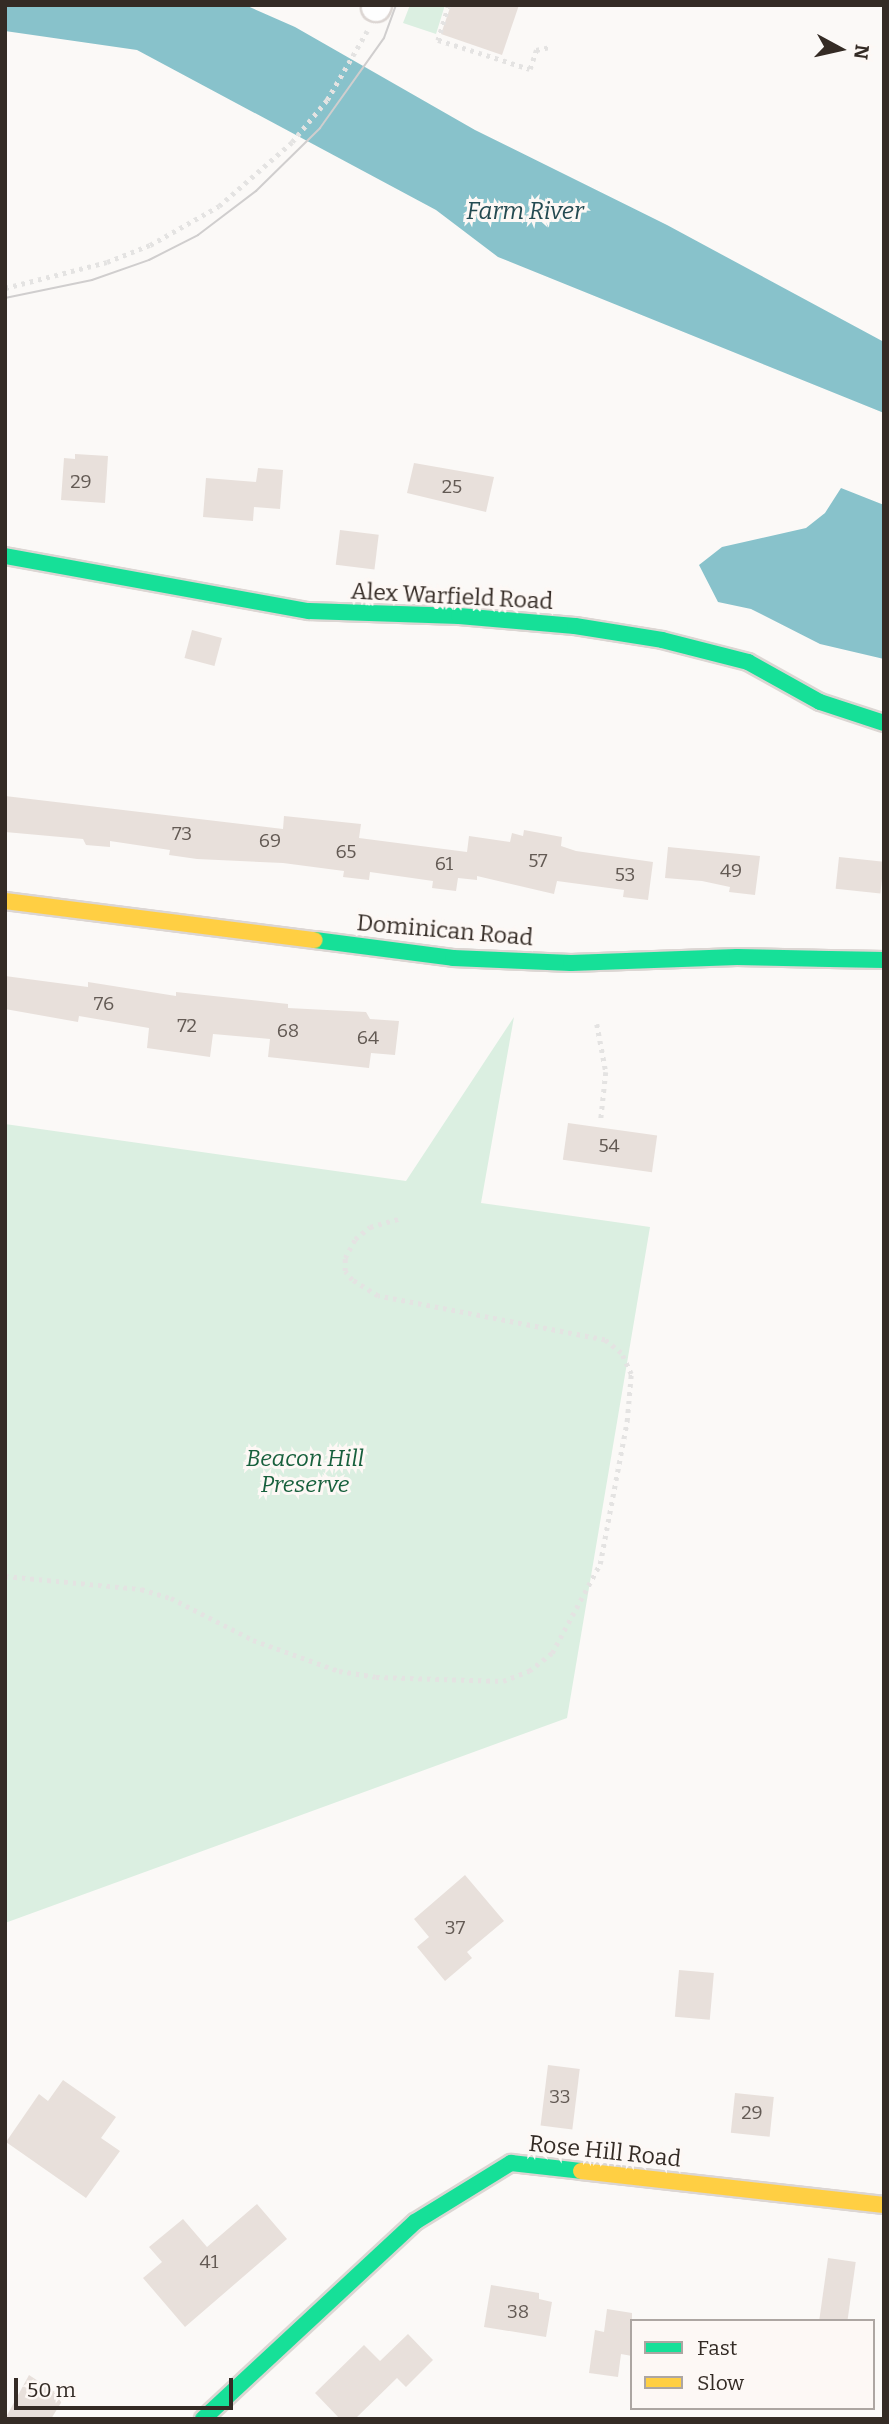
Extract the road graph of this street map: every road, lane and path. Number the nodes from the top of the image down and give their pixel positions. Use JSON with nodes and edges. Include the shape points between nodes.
{"nodes":[{"id":1,"x":449,"y":5,"type":"edge"},
{"id":2,"x":363,"y":38,"type":"dead end"},
{"id":3,"x":550,"y":47,"type":"dead end"},
{"id":4,"x":5,"y":288,"type":"edge"},
{"id":5,"x":5,"y":556,"type":"edge"},
{"id":6,"x":884,"y":723,"type":"edge"},
{"id":7,"x":5,"y":901,"type":"edge"},
{"id":8,"x":884,"y":960,"type":"edge"},
{"id":9,"x":597,"y":1024,"type":"dead end"},
{"id":10,"x":601,"y":1119,"type":"dead end"},
{"id":11,"x":401,"y":1217,"type":"dead end"},
{"id":12,"x":5,"y":1576,"type":"edge"},
{"id":13,"x":884,"y":2205,"type":"edge"},
{"id":14,"x":203,"y":2419,"type":"edge"}],
"edges":[{"from":1,"to":3,"type":"path","via":[[438,40],[530,69],[536,50]]},
{"from":2,"to":4,"type":"path","via":[[327,100],[254,177],[196,221],[150,245],[75,274]]},
{"from":5,"to":6,"type":"street","name":"Alex Warfield Road","via":[[309,611],[472,617],[662,640],[748,662],[820,702]]},
{"from":7,"to":8,"type":"street","name":"Dominican Road","via":[[453,958],[571,963],[737,957]]},
{"from":9,"to":10,"type":"path","via":[[606,1072]]},
{"from":11,"to":12,"type":"path","via":[[370,1227],[355,1239],[345,1258],[345,1271],[352,1280],[378,1296],[605,1340],[621,1353],[631,1374],[600,1564],[552,1653],[529,1671],[503,1681],[376,1677],[339,1671],[253,1640],[171,1598],[141,1589]]},
{"from":13,"to":14,"type":"street","name":"Rose Hill Road","via":[[511,2163],[415,2222]]}]}
